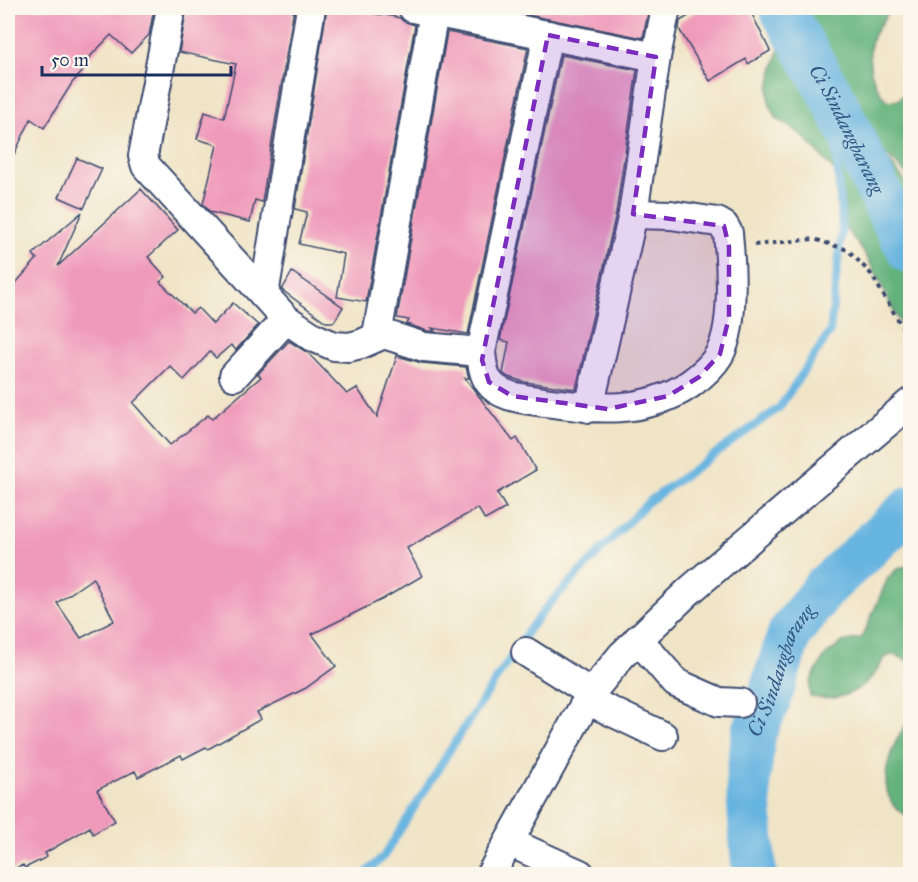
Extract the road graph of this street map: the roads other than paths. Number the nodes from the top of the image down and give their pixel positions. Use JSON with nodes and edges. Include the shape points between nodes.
{"nodes":[{"id":1,"x":171,"y":8,"type":"edge"},
{"id":2,"x":311,"y":8,"type":"edge"},
{"id":3,"x":666,"y":8,"type":"edge"},
{"id":4,"x":424,"y":10,"type":"edge"},
{"id":5,"x":548,"y":35,"type":"junction"},
{"id":6,"x":656,"y":57,"type":"junction"},
{"id":7,"x":633,"y":214,"type":"junction"},
{"id":8,"x":264,"y":295,"type":"junction"},
{"id":9,"x":286,"y":320,"type":"junction"},
{"id":10,"x":377,"y":335,"type":"junction"},
{"id":11,"x":481,"y":352,"type":"junction"},
{"id":12,"x":234,"y":376,"type":"dead end"},
{"id":13,"x":910,"y":403,"type":"edge"},
{"id":14,"x":589,"y":408,"type":"junction"},
{"id":15,"x":638,"y":639,"type":"junction"},
{"id":16,"x":526,"y":652,"type":"dead end"},
{"id":17,"x":589,"y":697,"type":"junction"},
{"id":18,"x":740,"y":703,"type":"dead end"},
{"id":19,"x":663,"y":736,"type":"dead end"},
{"id":20,"x":509,"y":842,"type":"junction"},
{"id":21,"x":491,"y":874,"type":"edge"},
{"id":22,"x":580,"y":874,"type":"edge"}],
"edges":[{"from":1,"to":8,"type":"street","via":[[143,156],[146,166]]},
{"from":2,"to":8,"type":"street"},
{"from":3,"to":6,"type":"street"},
{"from":4,"to":5,"type":"street"},
{"from":4,"to":10,"type":"street"},
{"from":5,"to":6,"type":"street"},
{"from":5,"to":11,"type":"street"},
{"from":6,"to":7,"type":"street"},
{"from":7,"to":14,"type":"street"},
{"from":7,"to":14,"type":"street","via":[[670,215],[724,226],[729,247],[729,317],[724,342],[715,361],[683,388],[653,402]]},
{"from":8,"to":9,"type":"street"},
{"from":9,"to":10,"type":"street","via":[[334,346],[361,344]]},
{"from":9,"to":12,"type":"street"},
{"from":10,"to":11,"type":"street","via":[[424,347]]},
{"from":11,"to":14,"type":"street","via":[[489,382],[501,392]]},
{"from":13,"to":15,"type":"street"},
{"from":15,"to":17,"type":"street"},
{"from":15,"to":18,"type":"street","via":[[676,683],[718,702]]},
{"from":16,"to":17,"type":"street"},
{"from":17,"to":19,"type":"street"},
{"from":17,"to":20,"type":"street"},
{"from":20,"to":21,"type":"street"},
{"from":20,"to":22,"type":"street"}]}
